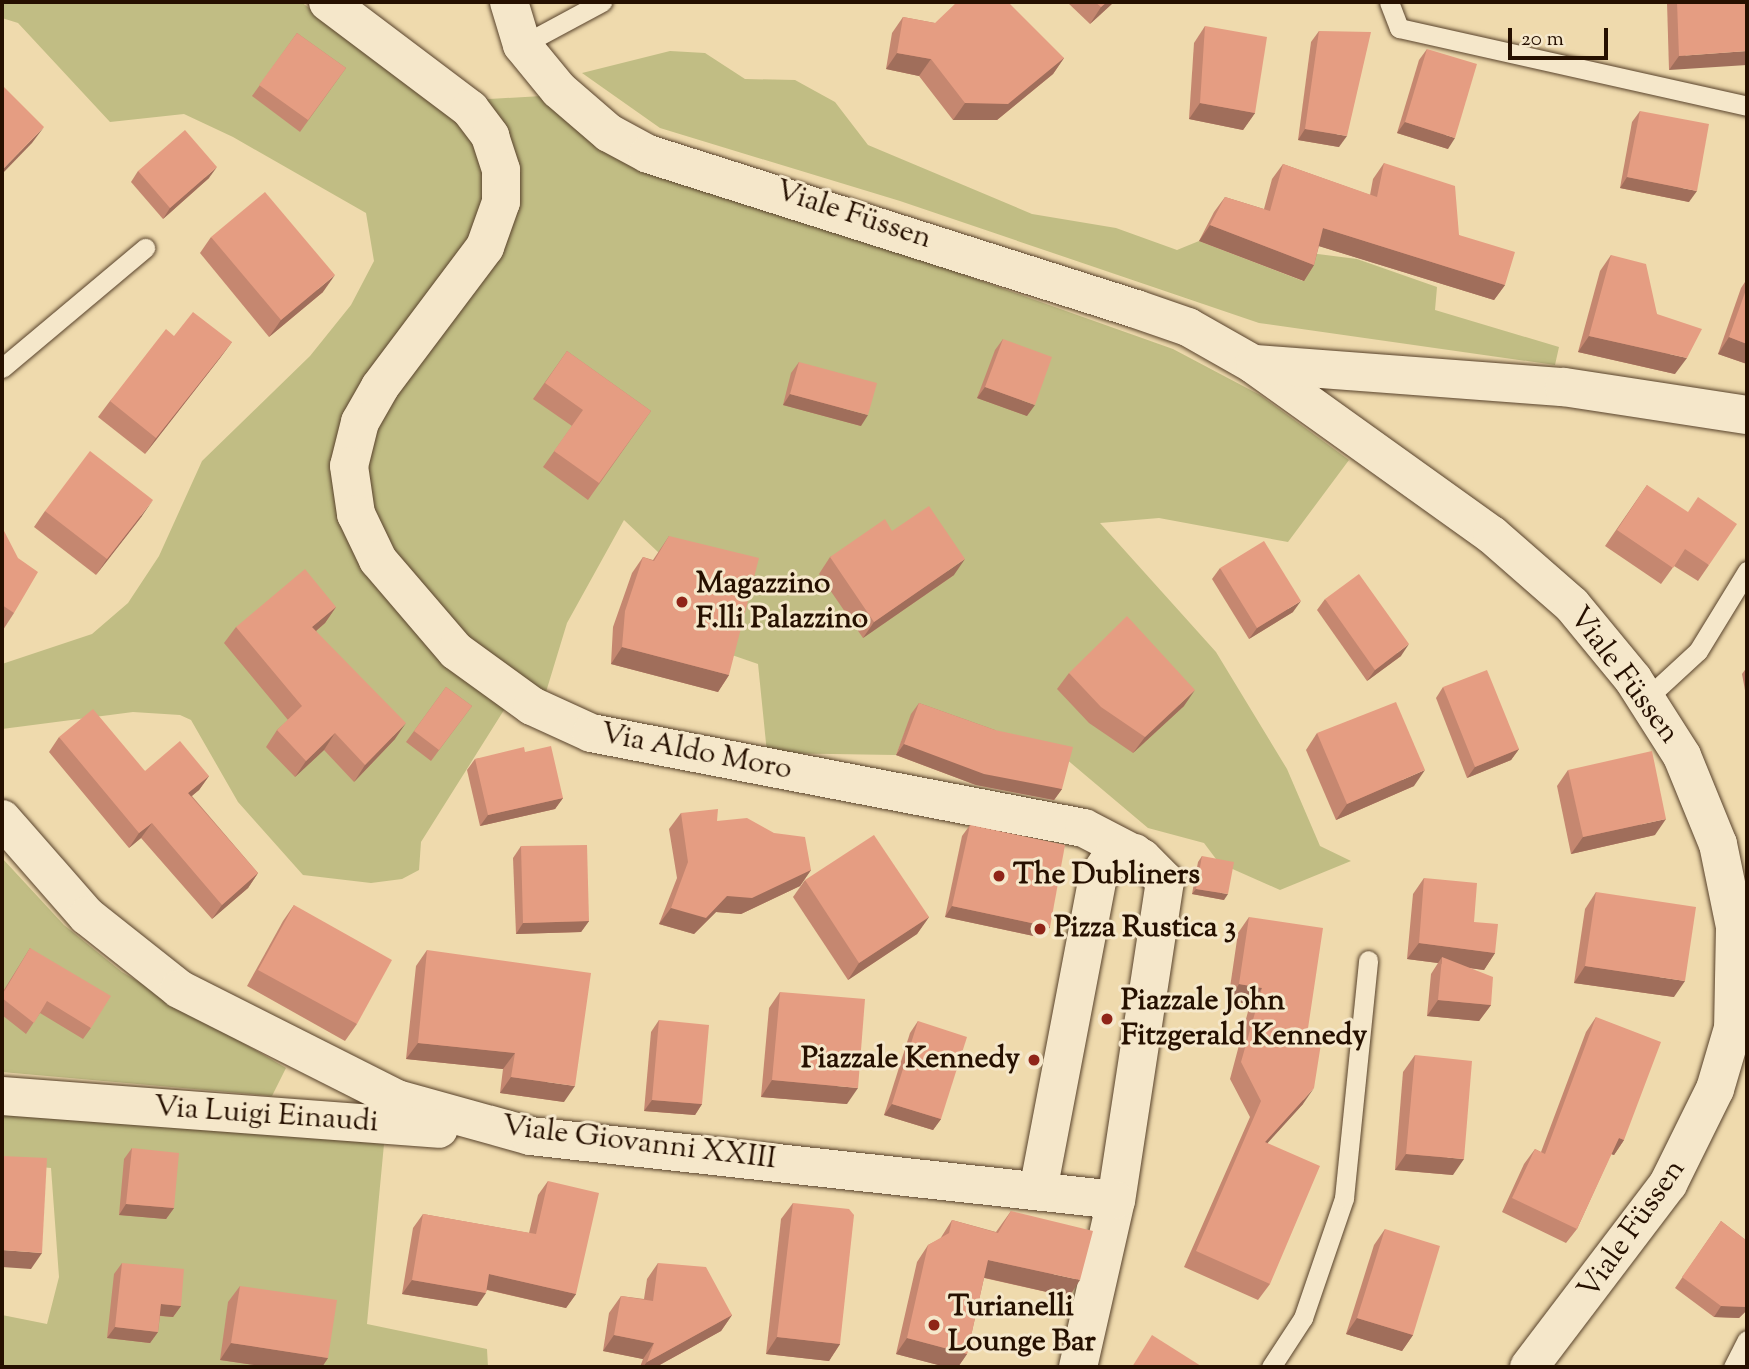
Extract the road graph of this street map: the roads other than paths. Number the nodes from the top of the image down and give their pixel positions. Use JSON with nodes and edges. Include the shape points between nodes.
{"nodes":[{"id":1,"x":328,"y":2,"type":"edge"},
{"id":2,"x":357,"y":2,"type":"edge"},
{"id":3,"x":374,"y":2,"type":"edge"},
{"id":4,"x":509,"y":2,"type":"edge"},
{"id":5,"x":602,"y":2,"type":"edge"},
{"id":6,"x":1389,"y":2,"type":"edge"},
{"id":7,"x":522,"y":45,"type":"junction"},
{"id":8,"x":390,"y":47,"type":"junction"},
{"id":9,"x":1747,"y":106,"type":"edge"},
{"id":10,"x":145,"y":248,"type":"dead end"},
{"id":11,"x":1254,"y":364,"type":"junction"},
{"id":12,"x":2,"y":368,"type":"edge"},
{"id":13,"x":1747,"y":415,"type":"edge"},
{"id":14,"x":1747,"y":571,"type":"edge"},
{"id":15,"x":1647,"y":698,"type":"junction"},
{"id":16,"x":2,"y":819,"type":"edge"},
{"id":17,"x":1134,"y":853,"type":"junction"},
{"id":18,"x":1368,"y":960,"type":"dead end"},
{"id":19,"x":2,"y":1097,"type":"edge"},
{"id":20,"x":530,"y":1136,"type":"junction"},
{"id":21,"x":1038,"y":1191,"type":"junction"},
{"id":22,"x":1116,"y":1200,"type":"junction"},
{"id":23,"x":1747,"y":1340,"type":"edge"},
{"id":24,"x":1078,"y":1367,"type":"edge"},
{"id":25,"x":1271,"y":1367,"type":"edge"},
{"id":26,"x":1529,"y":1367,"type":"edge"},
{"id":27,"x":1733,"y":1367,"type":"edge"}],
"edges":[{"from":1,"to":8,"type":"street","name":"Via Aldo Moro"},
{"from":2,"to":8,"type":"street","name":"Via Aldo Moro"},
{"from":3,"to":8,"type":"street"},
{"from":4,"to":7,"type":"street","name":"Viale Füssen"},
{"from":5,"to":7,"type":"lane"},
{"from":6,"to":9,"type":"lane","via":[[1399,27]]},
{"from":7,"to":11,"type":"street","name":"Viale Füssen","via":[[574,105],[648,154],[1188,327]]},
{"from":8,"to":17,"type":"street","name":"Via Aldo Moro","via":[[483,124],[502,186],[485,247],[392,368],[360,422],[352,452],[356,514],[378,561],[418,610],[482,673],[591,733],[1084,828]]},
{"from":10,"to":12,"type":"lane"},
{"from":11,"to":13,"type":"street","name":"Viale Füssen","via":[[1564,387]]},
{"from":11,"to":15,"type":"street","name":"Viale Füssen","via":[[1528,564],[1590,625]]},
{"from":14,"to":15,"type":"lane","via":[[1698,652]]},
{"from":15,"to":26,"type":"street","name":"Viale Füssen","via":[[1694,780],[1724,864],[1736,952],[1733,1028],[1715,1089],[1668,1184]]},
{"from":16,"to":20,"type":"street","name":"Viale Giovanni XXIII","via":[[87,916],[179,989],[374,1090]]},
{"from":17,"to":21,"type":"street","via":[[1108,862],[1098,877]]},
{"from":17,"to":22,"type":"street","via":[[1165,881],[1167,901]]},
{"from":18,"to":25,"type":"lane","via":[[1343,1198],[1303,1318]]},
{"from":19,"to":20,"type":"street","name":"Via Luigi Einaudi"},
{"from":20,"to":21,"type":"street","name":"Viale Giovanni XXIII"},
{"from":21,"to":22,"type":"street"},
{"from":22,"to":24,"type":"street"},
{"from":23,"to":27,"type":"lane"}]}
